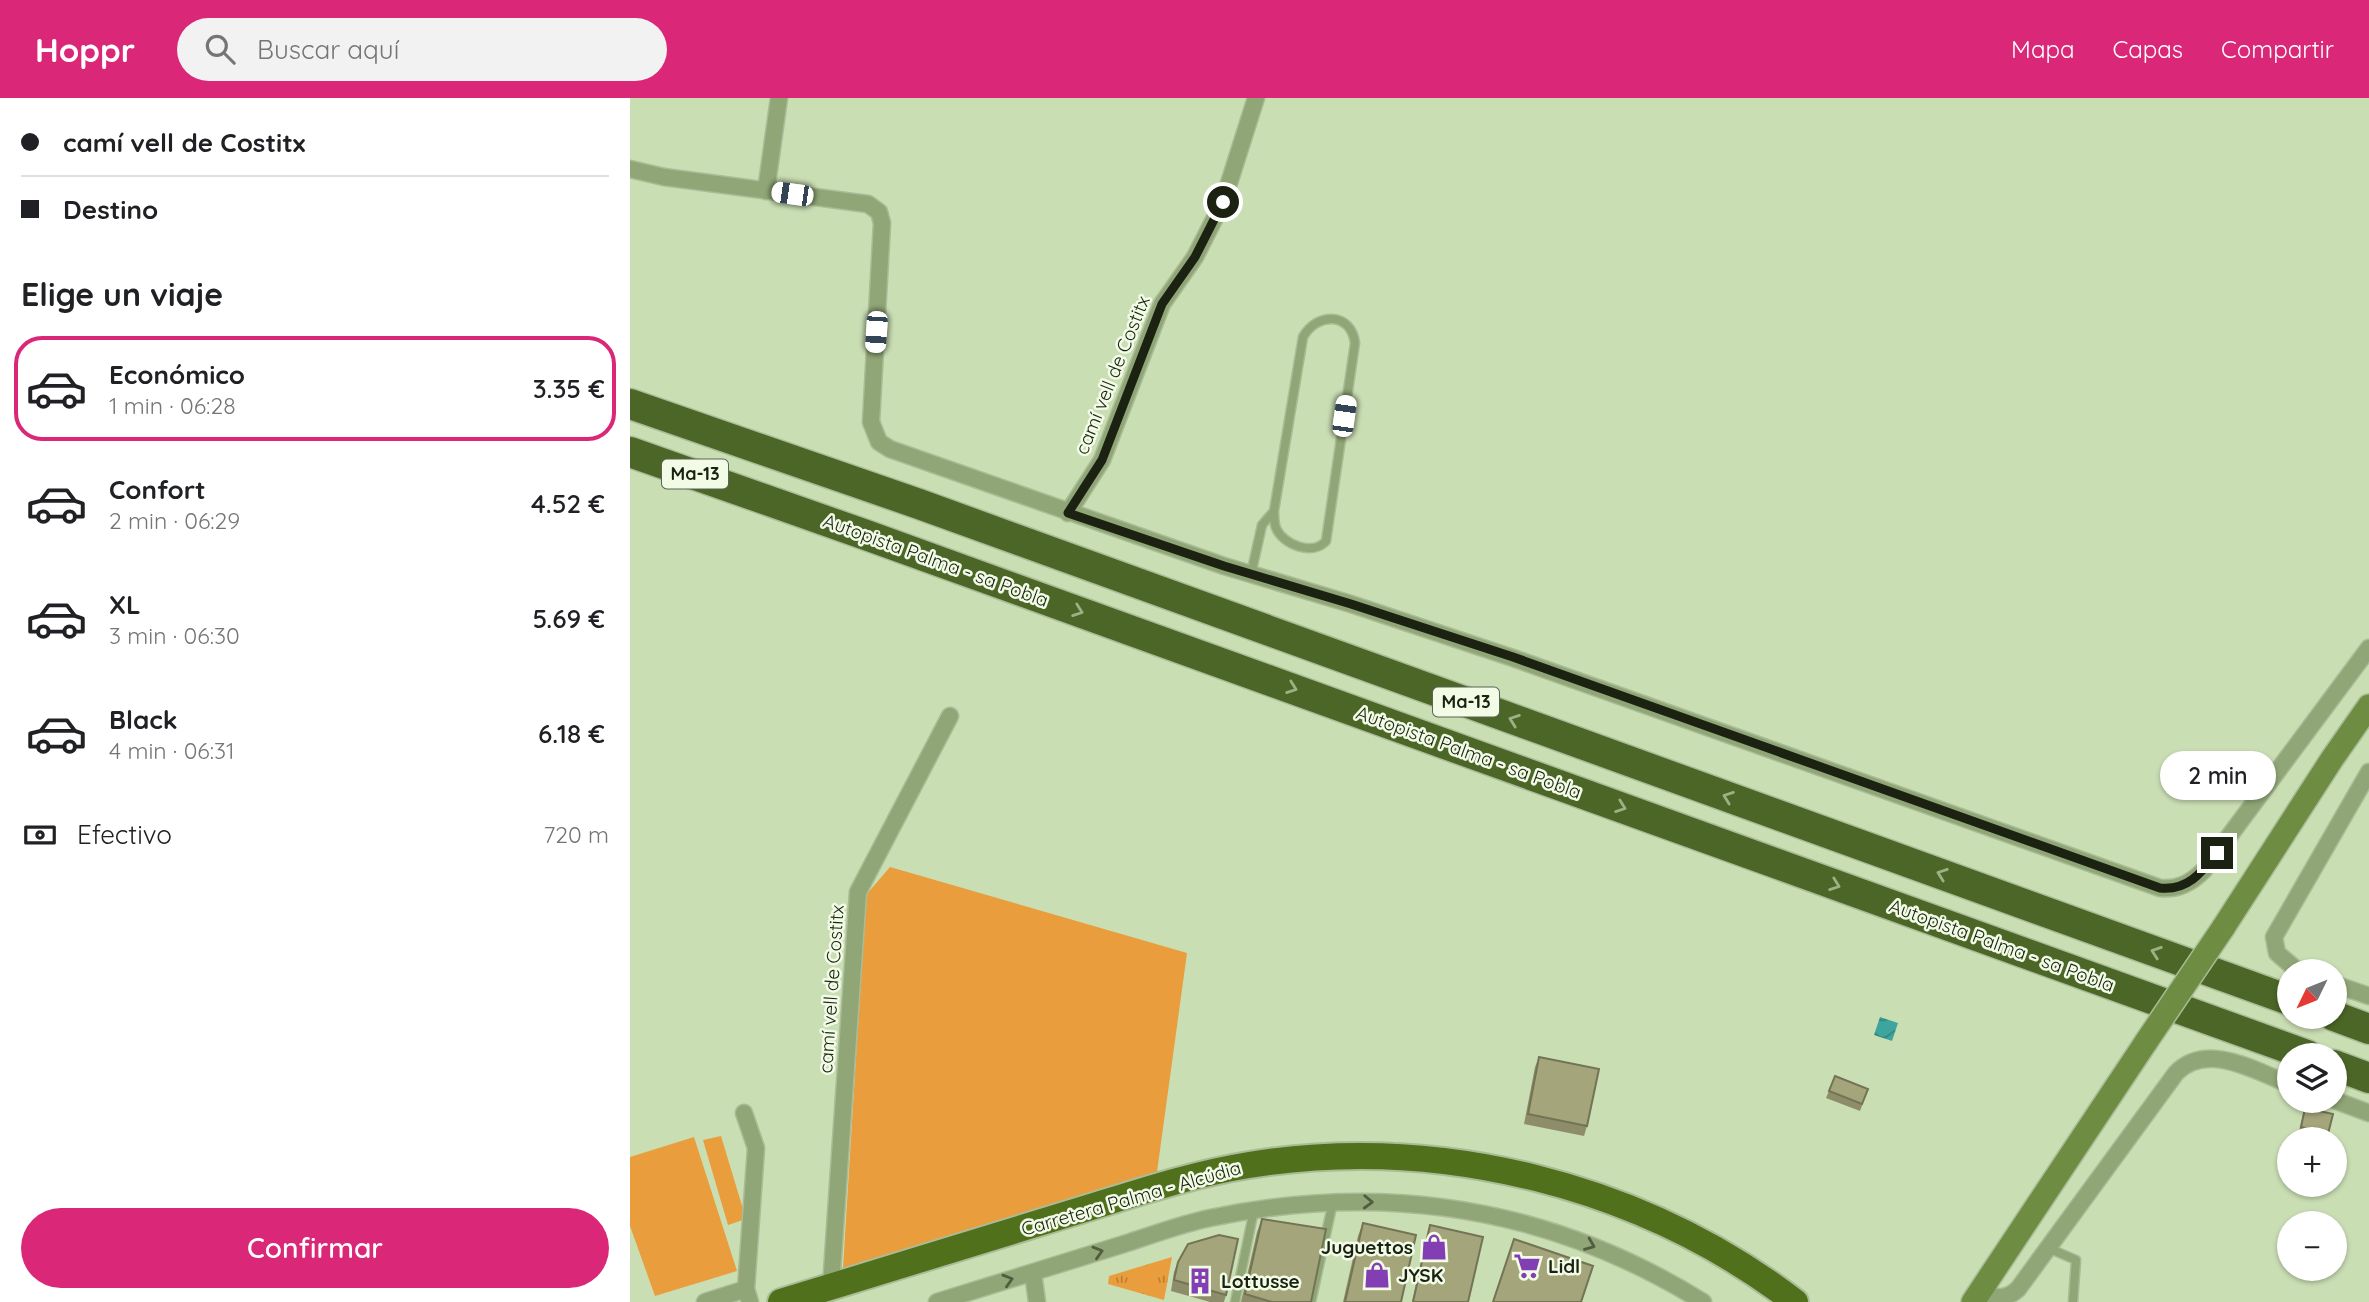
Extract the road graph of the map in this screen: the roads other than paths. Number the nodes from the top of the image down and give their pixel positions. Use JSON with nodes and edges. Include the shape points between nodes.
{"nodes":[{"id":1,"x":779,"y":98,"type":"edge"},
{"id":2,"x":1256,"y":98,"type":"edge"},
{"id":3,"x":630,"y":169,"type":"edge"},
{"id":4,"x":766,"y":191,"type":"junction"},
{"id":5,"x":630,"y":404,"type":"edge"},
{"id":6,"x":630,"y":452,"type":"edge"},
{"id":7,"x":1274,"y":511,"type":"junction"},
{"id":8,"x":1068,"y":513,"type":"junction"},
{"id":9,"x":1251,"y":574,"type":"junction"},
{"id":10,"x":2369,"y":648,"type":"edge"},
{"id":11,"x":2369,"y":706,"type":"edge"},
{"id":12,"x":950,"y":716,"type":"dead end"},
{"id":13,"x":2369,"y":772,"type":"edge"},
{"id":14,"x":2284,"y":959,"type":"edge"},
{"id":15,"x":2347,"y":989,"type":"edge"},
{"id":16,"x":2277,"y":996,"type":"edge"},
{"id":17,"x":2369,"y":996,"type":"edge"},
{"id":18,"x":2347,"y":1021,"type":"edge"},
{"id":19,"x":2369,"y":1029,"type":"edge"},
{"id":20,"x":2277,"y":1044,"type":"edge"},
{"id":21,"x":2347,"y":1070,"type":"edge"},
{"id":22,"x":2369,"y":1078,"type":"edge"},
{"id":23,"x":2277,"y":1080,"type":"edge"},
{"id":24,"x":2347,"y":1105,"type":"edge"},
{"id":25,"x":744,"y":1113,"type":"dead end"},
{"id":26,"x":2369,"y":1113,"type":"edge"},
{"id":27,"x":1334,"y":1200,"type":"junction"},
{"id":28,"x":1254,"y":1210,"type":"junction"},
{"id":29,"x":2048,"y":1248,"type":"junction"},
{"id":30,"x":1033,"y":1273,"type":"junction"},
{"id":31,"x":833,"y":1294,"type":"edge"},
{"id":32,"x":748,"y":1295,"type":"edge"},
{"id":33,"x":1975,"y":1299,"type":"edge"},
{"id":34,"x":2004,"y":1300,"type":"edge"},
{"id":35,"x":705,"y":1302,"type":"edge"},
{"id":36,"x":781,"y":1302,"type":"edge"},
{"id":37,"x":937,"y":1302,"type":"edge"},
{"id":38,"x":1037,"y":1302,"type":"edge"},
{"id":39,"x":1235,"y":1302,"type":"edge"},
{"id":40,"x":1311,"y":1302,"type":"edge"},
{"id":41,"x":1703,"y":1302,"type":"edge"},
{"id":42,"x":1768,"y":1302,"type":"edge"},
{"id":43,"x":1795,"y":1302,"type":"edge"},
{"id":44,"x":2073,"y":1302,"type":"edge"}],
"edges":[{"from":1,"to":4,"type":"street"},
{"from":2,"to":8,"type":"street","name":"camí vell de Costitx","via":[[1223,202],[1195,257],[1162,304],[1102,460]]},
{"from":3,"to":4,"type":"street"},
{"from":4,"to":8,"type":"street","via":[[869,204],[881,215],[870,414],[879,442]]},
{"from":16,"to":5,"type":"highway","number":"Ma-13","one_way":true,"via":[[919,504]]},
{"from":6,"to":20,"type":"highway","name":"Autopista Palma - sa Pobla","number":"Ma-13","one_way":true},
{"from":7,"to":7,"type":"lane","via":[[1303,337],[1317,321],[1341,322],[1350,328],[1355,343],[1326,541],[1311,549],[1288,541],[1277,531]]},
{"from":7,"to":9,"type":"lane","via":[[1262,526]]},
{"from":8,"to":9,"type":"street"},
{"from":9,"to":10,"type":"street","via":[[1513,657],[2168,889],[2183,886],[2204,870]]},
{"from":11,"to":33,"type":"main road","bridge":true},
{"from":12,"to":31,"type":"street","name":"camí vell de Costitx","via":[[858,892]]},
{"from":13,"to":14,"type":"street","via":[[2274,937],[2277,953]]},
{"from":15,"to":17,"type":"street"},
{"from":18,"to":19,"type":"highway"},
{"from":21,"to":22,"type":"highway"},
{"from":23,"to":29,"type":"street","via":[[2216,1058],[2187,1064]]},
{"from":24,"to":26,"type":"street"},
{"from":25,"to":32,"type":"street","via":[[756,1148]]},
{"from":27,"to":28,"type":"street"},
{"from":27,"to":40,"type":"lane"},
{"from":27,"to":41,"type":"street","one_way":true,"via":[[1423,1203],[1508,1217],[1634,1263]]},
{"from":30,"to":28,"type":"street","one_way":true,"via":[[1207,1219]]},
{"from":28,"to":39,"type":"lane"},
{"from":29,"to":34,"type":"street","via":[[2018,1289]]},
{"from":29,"to":44,"type":"lane","via":[[2076,1260]]},
{"from":37,"to":30,"type":"street","one_way":true},
{"from":30,"to":38,"type":"street"},
{"from":31,"to":36,"type":"highway","name":"Carretera Palma - Alcúdia"},
{"from":31,"to":42,"type":"highway","name":"Carretera Palma - Alcúdia","via":[[1202,1191],[1269,1178],[1370,1172],[1471,1182],[1585,1209],[1684,1250]]},
{"from":31,"to":43,"type":"highway","name":"Carretera Palma - Alcúdia","via":[[1211,1172],[1277,1161],[1386,1157],[1491,1169],[1597,1196],[1707,1244]]},
{"from":32,"to":35,"type":"street"},
{"from":33,"to":34,"type":"street"}]}
